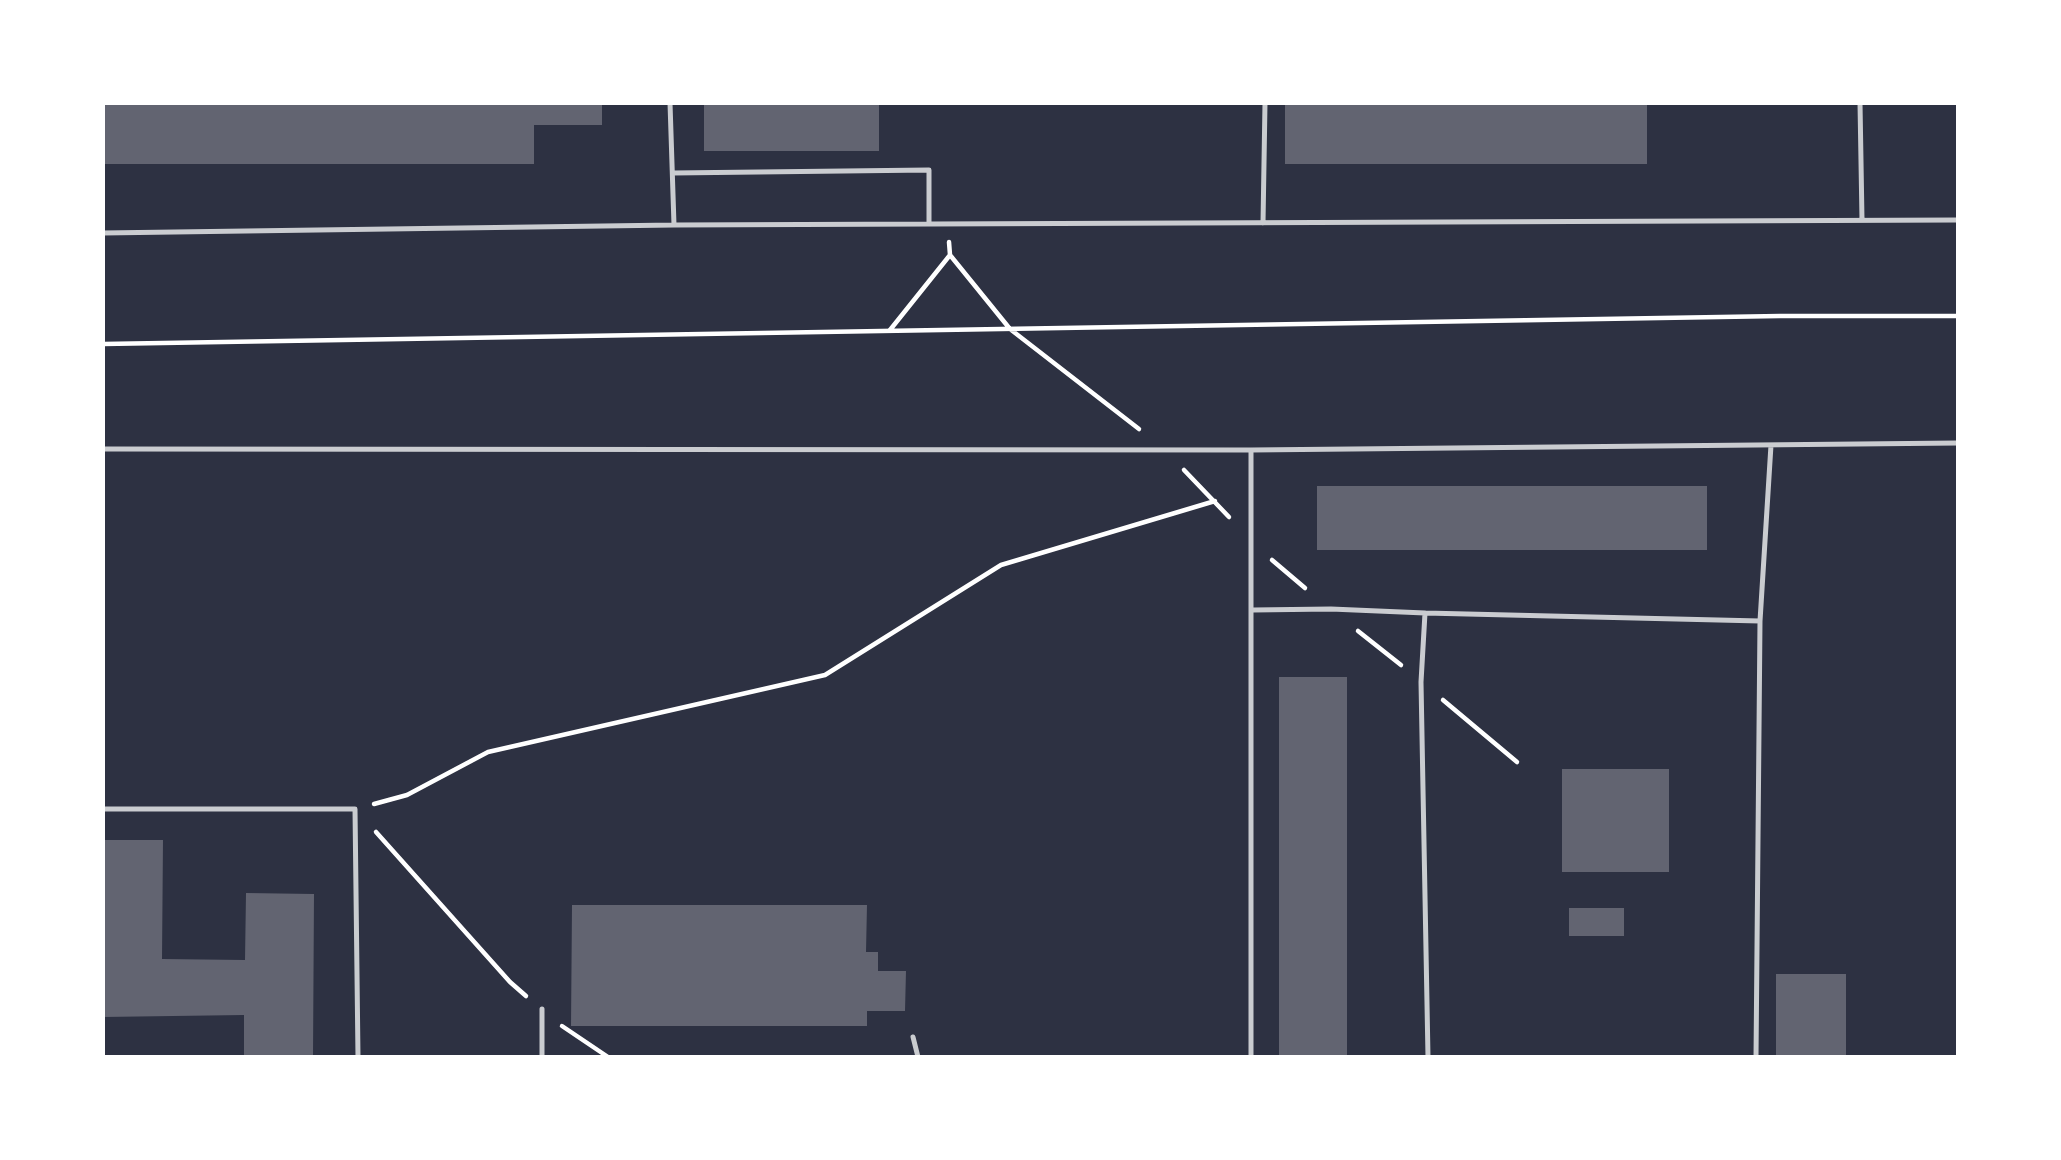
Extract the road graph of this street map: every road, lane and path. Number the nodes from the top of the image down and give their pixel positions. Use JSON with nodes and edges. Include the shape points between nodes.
{"nodes":[{"id":1,"x":670,"y":103,"type":"edge"},
{"id":2,"x":1265,"y":103,"type":"edge"},
{"id":3,"x":1860,"y":103,"type":"edge"},
{"id":4,"x":673,"y":173,"type":"junction"},
{"id":5,"x":1862,"y":220,"type":"junction"},
{"id":6,"x":1958,"y":220,"type":"edge"},
{"id":7,"x":1263,"y":223,"type":"junction"},
{"id":8,"x":929,"y":224,"type":"junction"},
{"id":9,"x":948,"y":224,"type":"junction"},
{"id":10,"x":674,"y":225,"type":"junction"},
{"id":11,"x":103,"y":233,"type":"edge"},
{"id":12,"x":950,"y":255,"type":"junction"},
{"id":13,"x":1958,"y":316,"type":"edge"},
{"id":14,"x":1010,"y":329,"type":"junction"},
{"id":15,"x":890,"y":331,"type":"junction"},
{"id":16,"x":103,"y":344,"type":"edge"},
{"id":17,"x":1958,"y":443,"type":"edge"},
{"id":18,"x":1772,"y":445,"type":"junction"},
{"id":19,"x":103,"y":449,"type":"edge"},
{"id":20,"x":1165,"y":450,"type":"junction"},
{"id":21,"x":1251,"y":450,"type":"junction"},
{"id":22,"x":1215,"y":501,"type":"junction"},
{"id":23,"x":1251,"y":543,"type":"junction"},
{"id":24,"x":1331,"y":609,"type":"junction"},
{"id":25,"x":1253,"y":610,"type":"junction"},
{"id":26,"x":1425,"y":613,"type":"junction"},
{"id":27,"x":1760,"y":621,"type":"junction"},
{"id":28,"x":1421,"y":682,"type":"junction"},
{"id":29,"x":1517,"y":762,"type":"dead end"},
{"id":30,"x":103,"y":809,"type":"edge"},
{"id":31,"x":355,"y":809,"type":"junction"},
{"id":32,"x":542,"y":1009,"type":"junction"},
{"id":33,"x":913,"y":1037,"type":"dead end"},
{"id":34,"x":358,"y":1057,"type":"edge"},
{"id":35,"x":542,"y":1057,"type":"edge"},
{"id":36,"x":608,"y":1057,"type":"edge"},
{"id":37,"x":918,"y":1057,"type":"edge"},
{"id":38,"x":1251,"y":1057,"type":"edge"},
{"id":39,"x":1428,"y":1057,"type":"edge"},
{"id":40,"x":1756,"y":1057,"type":"edge"}],
"edges":[{"from":1,"to":4,"type":"lane"},
{"from":2,"to":7,"type":"lane"},
{"from":3,"to":5,"type":"lane"},
{"from":4,"to":8,"type":"lane","via":[[929,170]]},
{"from":4,"to":10,"type":"lane"},
{"from":5,"to":6,"type":"lane"},
{"from":5,"to":7,"type":"lane"},
{"from":7,"to":9,"type":"lane"},
{"from":8,"to":9,"type":"lane"},
{"from":8,"to":10,"type":"lane"},
{"from":9,"to":12,"type":"path"},
{"from":10,"to":11,"type":"lane"},
{"from":12,"to":14,"type":"path"},
{"from":12,"to":15,"type":"path"},
{"from":13,"to":14,"type":"path"},
{"from":14,"to":15,"type":"path"},
{"from":14,"to":20,"type":"path"},
{"from":15,"to":16,"type":"path"},
{"from":17,"to":18,"type":"lane"},
{"from":18,"to":21,"type":"lane"},
{"from":18,"to":27,"type":"lane"},
{"from":19,"to":20,"type":"lane"},
{"from":20,"to":21,"type":"lane"},
{"from":20,"to":22,"type":"path"},
{"from":21,"to":23,"type":"lane"},
{"from":22,"to":23,"type":"path"},
{"from":22,"to":31,"type":"path","via":[[1001,565],[825,675],[488,752],[407,795]]},
{"from":23,"to":24,"type":"path"},
{"from":23,"to":25,"type":"lane"},
{"from":24,"to":25,"type":"lane"},
{"from":24,"to":26,"type":"lane"},
{"from":24,"to":28,"type":"path"},
{"from":25,"to":38,"type":"lane"},
{"from":26,"to":27,"type":"lane"},
{"from":26,"to":28,"type":"lane"},
{"from":27,"to":40,"type":"lane"},
{"from":28,"to":29,"type":"path"},
{"from":28,"to":39,"type":"lane"},
{"from":30,"to":31,"type":"lane"},
{"from":31,"to":32,"type":"path","via":[[510,982]]},
{"from":31,"to":34,"type":"lane"},
{"from":32,"to":35,"type":"lane"},
{"from":32,"to":36,"type":"path"},
{"from":33,"to":37,"type":"lane"}]}
